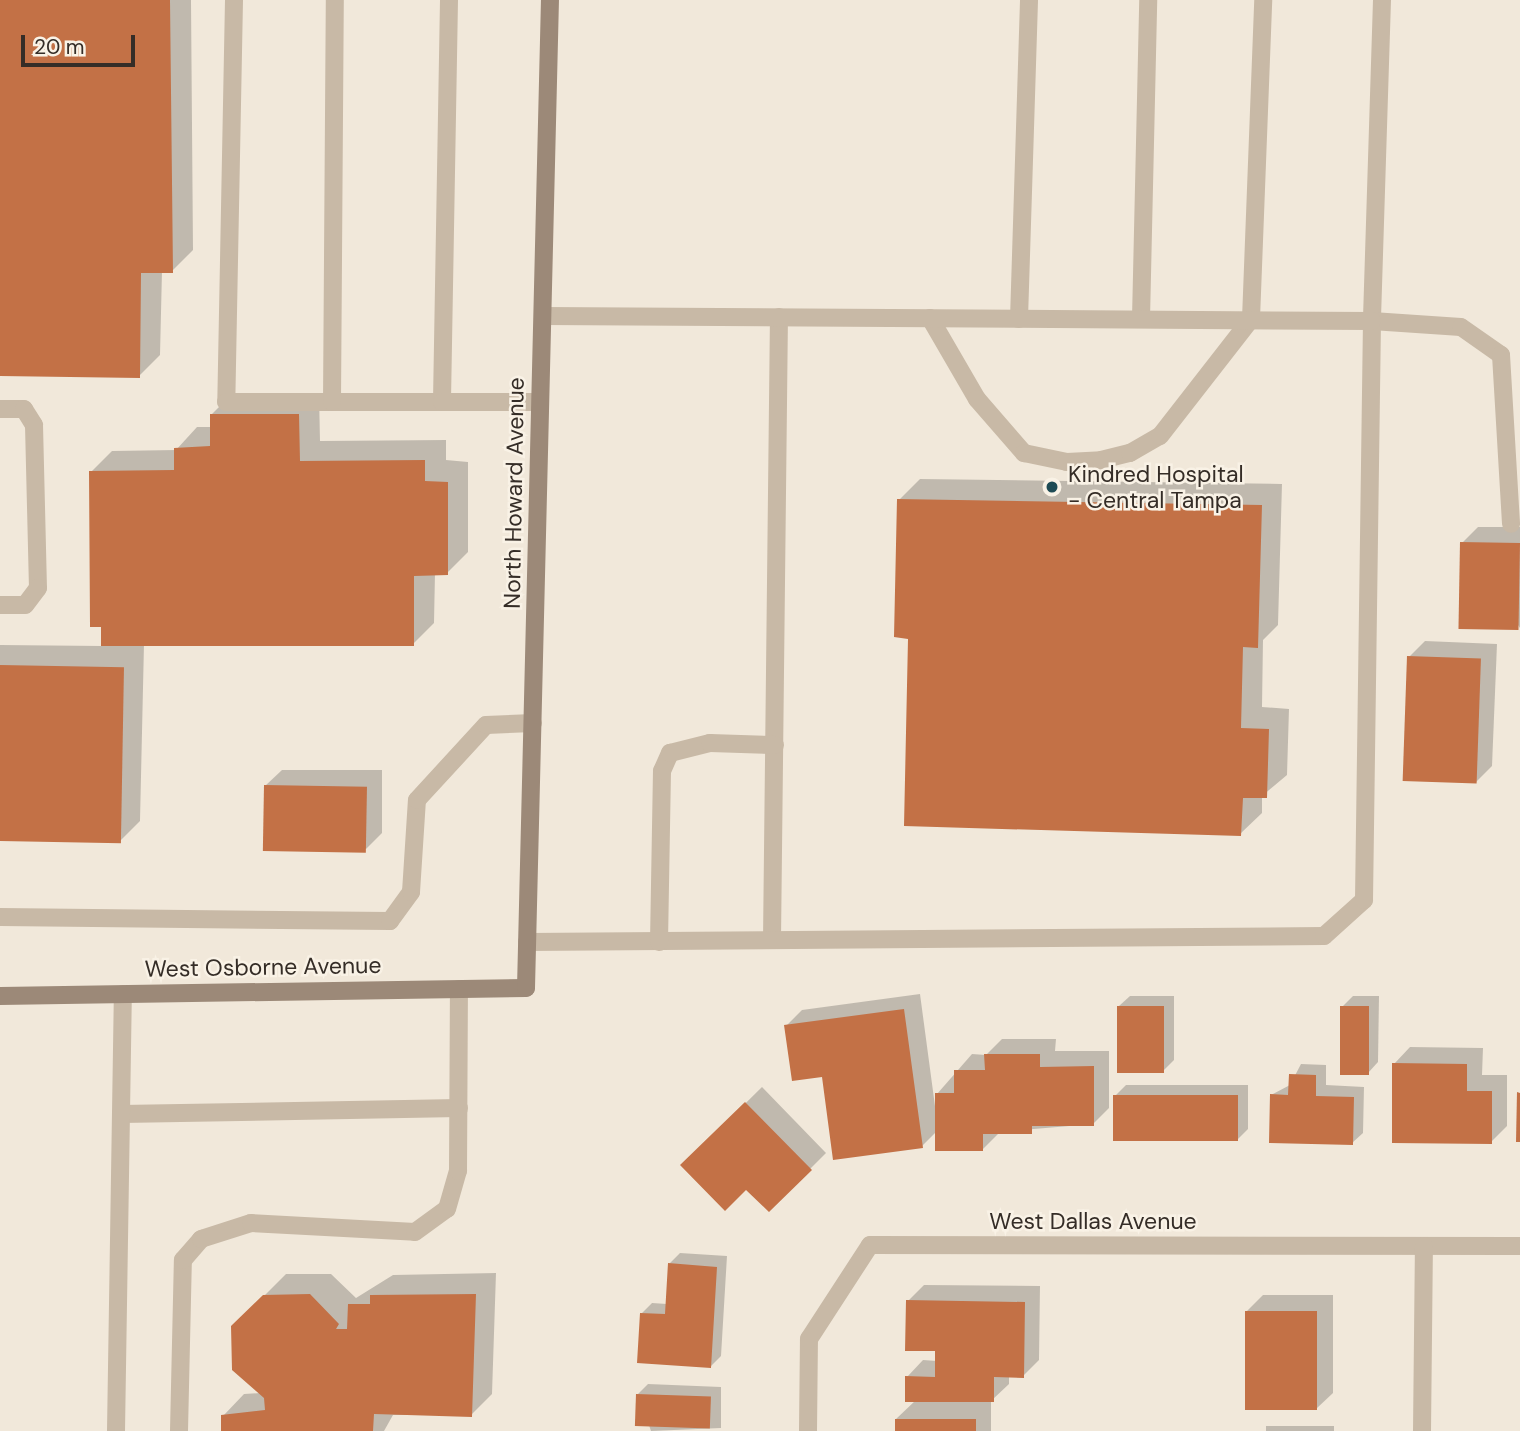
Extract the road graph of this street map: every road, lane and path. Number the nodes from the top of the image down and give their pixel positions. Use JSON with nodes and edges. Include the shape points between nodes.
{"nodes":[{"id":1,"x":234,"y":0,"type":"edge"},
{"id":2,"x":335,"y":0,"type":"edge"},
{"id":3,"x":449,"y":0,"type":"edge"},
{"id":4,"x":550,"y":0,"type":"edge"},
{"id":5,"x":1029,"y":0,"type":"edge"},
{"id":6,"x":1148,"y":0,"type":"edge"},
{"id":7,"x":1263,"y":0,"type":"edge"},
{"id":8,"x":1382,"y":0,"type":"edge"},
{"id":9,"x":543,"y":316,"type":"junction"},
{"id":10,"x":779,"y":317,"type":"junction"},
{"id":11,"x":930,"y":318,"type":"junction"},
{"id":12,"x":1018,"y":319,"type":"junction"},
{"id":13,"x":1141,"y":319,"type":"junction"},
{"id":14,"x":1251,"y":319,"type":"junction"},
{"id":15,"x":1372,"y":321,"type":"junction"},
{"id":16,"x":332,"y":402,"type":"junction"},
{"id":17,"x":442,"y":402,"type":"junction"},
{"id":18,"x":540,"y":402,"type":"junction"},
{"id":19,"x":0,"y":409,"type":"edge"},
{"id":20,"x":1511,"y":524,"type":"dead end"},
{"id":21,"x":0,"y":605,"type":"edge"},
{"id":22,"x":533,"y":723,"type":"junction"},
{"id":23,"x":775,"y":745,"type":"junction"},
{"id":24,"x":0,"y":917,"type":"edge"},
{"id":25,"x":772,"y":940,"type":"junction"},
{"id":26,"x":527,"y":942,"type":"junction"},
{"id":27,"x":659,"y":942,"type":"junction"},
{"id":28,"x":526,"y":988,"type":"joint"},
{"id":29,"x":459,"y":989,"type":"junction"},
{"id":30,"x":123,"y":994,"type":"junction"},
{"id":31,"x":0,"y":996,"type":"edge"},
{"id":32,"x":459,"y":1108,"type":"junction"},
{"id":33,"x":121,"y":1114,"type":"junction"},
{"id":34,"x":1424,"y":1246,"type":"junction"},
{"id":35,"x":1520,"y":1246,"type":"edge"},
{"id":36,"x":116,"y":1431,"type":"edge"},
{"id":37,"x":179,"y":1431,"type":"edge"},
{"id":38,"x":808,"y":1431,"type":"edge"},
{"id":39,"x":1422,"y":1431,"type":"edge"}],
"edges":[{"from":1,"to":16,"type":"street","via":[[226,402]]},
{"from":2,"to":16,"type":"street"},
{"from":3,"to":17,"type":"street"},
{"from":4,"to":9,"type":"street","name":"North Howard Avenue"},
{"from":5,"to":12,"type":"street"},
{"from":6,"to":13,"type":"street"},
{"from":7,"to":14,"type":"street"},
{"from":8,"to":15,"type":"street"},
{"from":9,"to":10,"type":"street"},
{"from":9,"to":18,"type":"street","name":"North Howard Avenue"},
{"from":10,"to":11,"type":"street"},
{"from":10,"to":23,"type":"street"},
{"from":11,"to":12,"type":"street"},
{"from":11,"to":14,"type":"street","via":[[977,399],[1024,453],[1066,462],[1130,453],[1160,436]]},
{"from":12,"to":13,"type":"street"},
{"from":13,"to":14,"type":"street"},
{"from":14,"to":15,"type":"street"},
{"from":15,"to":20,"type":"street","via":[[1461,327],[1501,355]]},
{"from":15,"to":25,"type":"street","via":[[1364,900],[1324,936]]},
{"from":16,"to":17,"type":"street"},
{"from":17,"to":18,"type":"street"},
{"from":18,"to":22,"type":"street","name":"North Howard Avenue"},
{"from":19,"to":21,"type":"street","via":[[24,409],[34,425],[38,588],[25,605]]},
{"from":22,"to":24,"type":"street","via":[[486,725],[416,800],[411,892],[390,921]]},
{"from":22,"to":26,"type":"street","name":"North Howard Avenue"},
{"from":23,"to":25,"type":"street"},
{"from":23,"to":27,"type":"street","via":[[710,743],[670,753],[662,771]]},
{"from":25,"to":27,"type":"street"},
{"from":26,"to":27,"type":"street"},
{"from":26,"to":28,"type":"street","name":"North Howard Avenue"},
{"from":28,"to":29,"type":"street","name":"West Osborne Avenue"},
{"from":29,"to":30,"type":"street","name":"West Osborne Avenue"},
{"from":29,"to":32,"type":"street"},
{"from":30,"to":31,"type":"street","name":"West Osborne Avenue"},
{"from":30,"to":33,"type":"street"},
{"from":32,"to":33,"type":"street"},
{"from":32,"to":37,"type":"street","via":[[458,1171],[447,1209],[415,1232],[251,1223],[201,1239],[183,1260]]},
{"from":33,"to":36,"type":"street"},
{"from":34,"to":35,"type":"street","name":"West Dallas Avenue"},
{"from":34,"to":38,"type":"street","name":"West Dallas Avenue","via":[[870,1245],[809,1339]]},
{"from":34,"to":39,"type":"street"}]}
